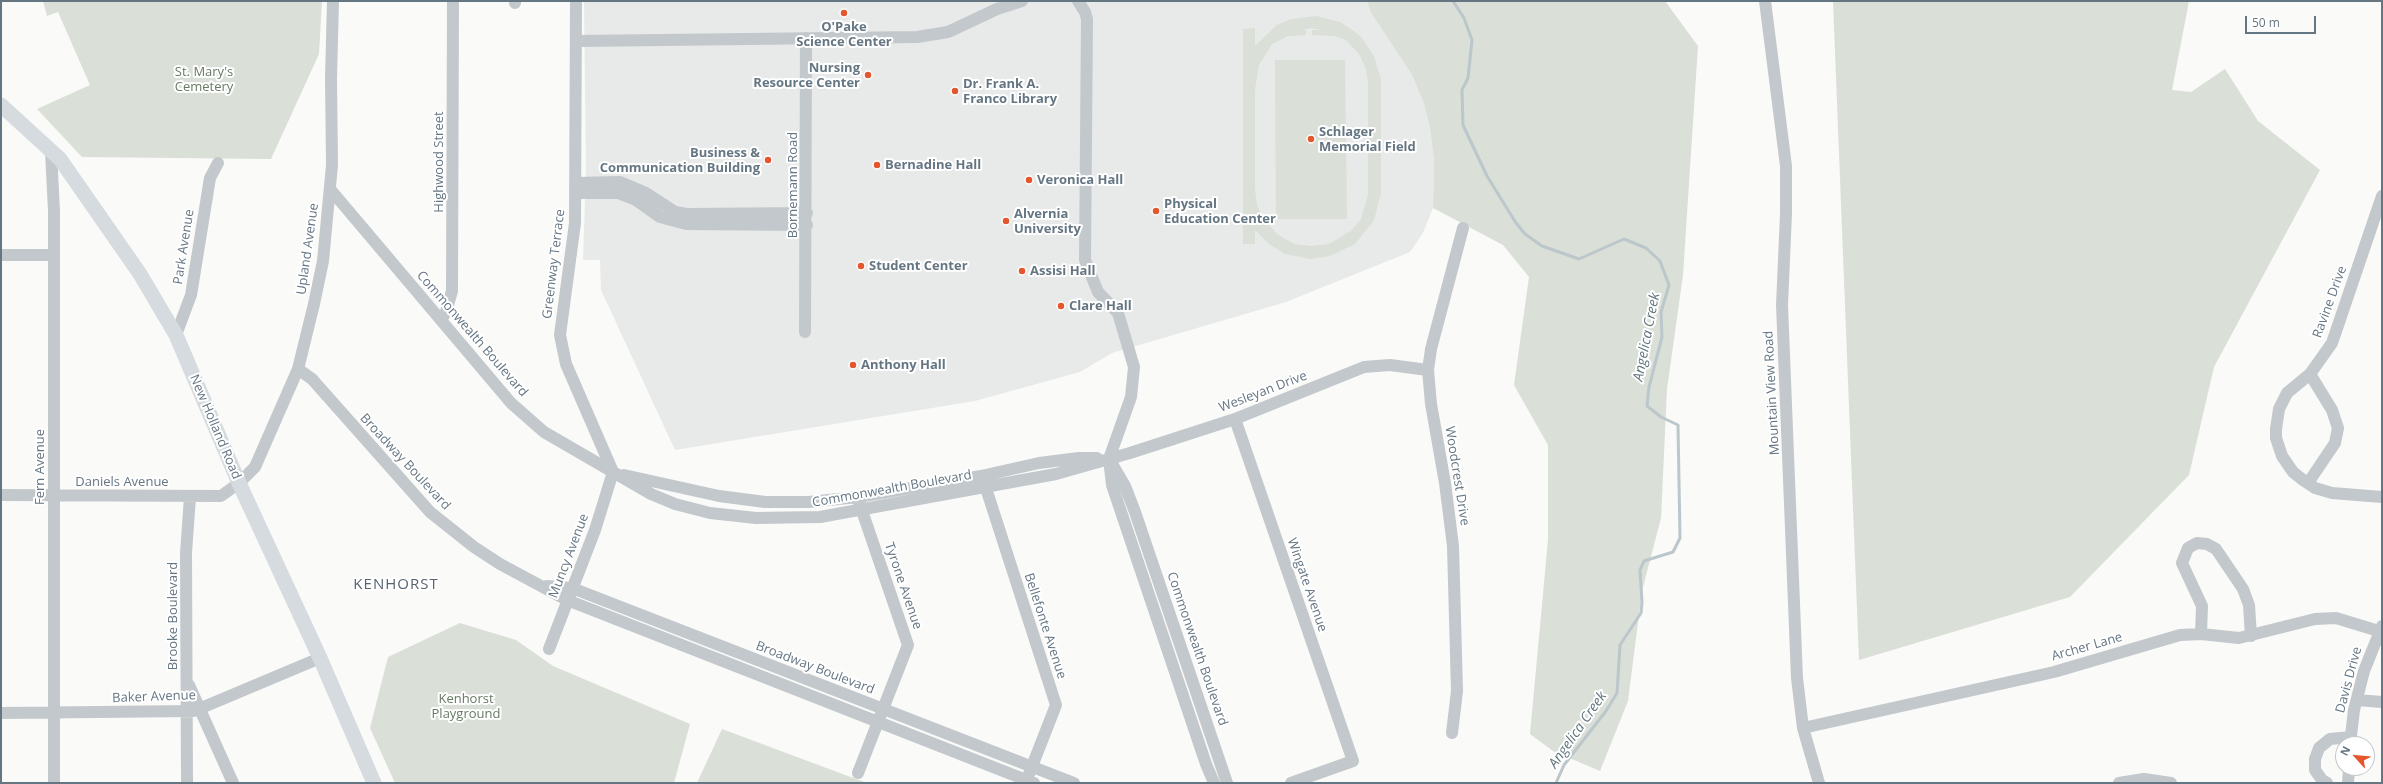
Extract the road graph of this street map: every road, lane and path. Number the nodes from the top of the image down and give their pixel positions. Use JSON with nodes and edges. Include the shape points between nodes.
{"nodes":[{"id":1,"x":333,"y":1,"type":"edge"},
{"id":2,"x":453,"y":1,"type":"edge"},
{"id":3,"x":576,"y":1,"type":"edge"},
{"id":4,"x":1022,"y":1,"type":"edge"},
{"id":5,"x":1078,"y":1,"type":"edge"},
{"id":6,"x":1765,"y":1,"type":"edge"},
{"id":7,"x":806,"y":38,"type":"junction"},
{"id":8,"x":577,"y":41,"type":"junction"},
{"id":9,"x":1,"y":105,"type":"edge"},
{"id":10,"x":51,"y":152,"type":"junction"},
{"id":11,"x":218,"y":163,"type":"dead end"},
{"id":12,"x":576,"y":188,"type":"junction"},
{"id":13,"x":330,"y":189,"type":"junction"},
{"id":14,"x":2382,"y":196,"type":"edge"},
{"id":15,"x":807,"y":219,"type":"junction"},
{"id":16,"x":1463,"y":228,"type":"dead end"},
{"id":17,"x":54,"y":255,"type":"junction"},
{"id":18,"x":1,"y":256,"type":"edge"},
{"id":19,"x":441,"y":320,"type":"junction"},
{"id":20,"x":805,"y":332,"type":"dead end"},
{"id":21,"x":176,"y":336,"type":"junction"},
{"id":22,"x":298,"y":368,"type":"junction"},
{"id":23,"x":1428,"y":370,"type":"junction"},
{"id":24,"x":2310,"y":374,"type":"junction"},
{"id":25,"x":1235,"y":419,"type":"junction"},
{"id":26,"x":1109,"y":459,"type":"junction"},
{"id":27,"x":614,"y":472,"type":"junction"},
{"id":28,"x":983,"y":481,"type":"junction"},
{"id":29,"x":239,"y":483,"type":"junction"},
{"id":30,"x":2308,"y":483,"type":"junction"},
{"id":31,"x":1,"y":495,"type":"edge"},
{"id":32,"x":54,"y":496,"type":"junction"},
{"id":33,"x":190,"y":496,"type":"junction"},
{"id":34,"x":858,"y":497,"type":"junction"},
{"id":35,"x":2382,"y":497,"type":"edge"},
{"id":36,"x":862,"y":509,"type":"junction"},
{"id":37,"x":544,"y":586,"type":"junction"},
{"id":38,"x":572,"y":588,"type":"junction"},
{"id":39,"x":567,"y":600,"type":"junction"},
{"id":40,"x":2381,"y":630,"type":"edge"},
{"id":41,"x":2201,"y":634,"type":"junction"},
{"id":42,"x":2251,"y":636,"type":"junction"},
{"id":43,"x":549,"y":649,"type":"dead end"},
{"id":44,"x":320,"y":658,"type":"junction"},
{"id":45,"x":187,"y":680,"type":"junction"},
{"id":46,"x":2357,"y":700,"type":"junction"},
{"id":47,"x":2382,"y":702,"type":"edge"},
{"id":48,"x":883,"y":709,"type":"junction"},
{"id":49,"x":201,"y":710,"type":"junction"},
{"id":50,"x":188,"y":711,"type":"junction"},
{"id":51,"x":54,"y":712,"type":"junction"},
{"id":52,"x":1,"y":713,"type":"edge"},
{"id":53,"x":878,"y":722,"type":"junction"},
{"id":54,"x":1802,"y":728,"type":"junction"},
{"id":55,"x":1452,"y":733,"type":"dead end"},
{"id":56,"x":2352,"y":736,"type":"edge"},
{"id":57,"x":2335,"y":740,"type":"edge"},
{"id":58,"x":1032,"y":768,"type":"junction"},
{"id":59,"x":858,"y":773,"type":"dead end"},
{"id":60,"x":1029,"y":782,"type":"edge"},
{"id":61,"x":54,"y":783,"type":"edge"},
{"id":62,"x":187,"y":783,"type":"edge"},
{"id":63,"x":233,"y":783,"type":"edge"},
{"id":64,"x":374,"y":783,"type":"edge"},
{"id":65,"x":1074,"y":783,"type":"edge"},
{"id":66,"x":1214,"y":783,"type":"edge"},
{"id":67,"x":1227,"y":783,"type":"edge"},
{"id":68,"x":1291,"y":783,"type":"edge"},
{"id":69,"x":1819,"y":783,"type":"edge"},
{"id":70,"x":2119,"y":783,"type":"edge"},
{"id":71,"x":2171,"y":783,"type":"edge"},
{"id":72,"x":2327,"y":783,"type":"edge"}],
"edges":[{"from":1,"to":13,"type":"street","name":"Upland Avenue"},
{"from":2,"to":19,"type":"street","name":"Highwood Street","via":[[452,291]]},
{"from":3,"to":8,"type":"street","name":"Greenway Terrace"},
{"from":4,"to":7,"type":"street","via":[[997,8],[948,32],[917,37]]},
{"from":5,"to":26,"type":"street","via":[[1087,19],[1085,260],[1098,292],[1118,313],[1134,367],[1131,397]]},
{"from":6,"to":54,"type":"street","name":"Mountain View Road","via":[[1786,166],[1782,305],[1795,642]]},
{"from":7,"to":8,"type":"street"},
{"from":7,"to":15,"type":"street","name":"Bornemann Road"},
{"from":8,"to":12,"type":"street","name":"Greenway Terrace"},
{"from":9,"to":10,"type":"main road","name":"New Holland Road"},
{"from":10,"to":17,"type":"street","name":"Fern Avenue"},
{"from":10,"to":21,"type":"main road","name":"New Holland Road","via":[[60,159],[82,189],[140,274]]},
{"from":11,"to":21,"type":"street","name":"Park Avenue","via":[[210,178],[191,295]]},
{"from":12,"to":15,"type":"street","via":[[618,193],[636,200],[660,217],[686,224]]},
{"from":12,"to":27,"type":"street","name":"Greenway Terrace","via":[[576,223],[560,334],[562,352]]},
{"from":13,"to":19,"type":"street","name":"Commonwealth Boulevard"},
{"from":13,"to":22,"type":"street","name":"Upland Avenue","via":[[322,261]]},
{"from":14,"to":24,"type":"street","name":"Ravine Drive","via":[[2332,343]]},
{"from":15,"to":20,"type":"street","name":"Bornemann Road"},
{"from":16,"to":23,"type":"street","name":"Woodcrest Drive","via":[[1431,349]]},
{"from":17,"to":18,"type":"street"},
{"from":17,"to":32,"type":"street","name":"Fern Avenue"},
{"from":19,"to":27,"type":"street","name":"Commonwealth Boulevard","via":[[511,403],[534,424],[556,440]]},
{"from":21,"to":29,"type":"main road","name":"New Holland Road"},
{"from":22,"to":29,"type":"street","name":"Upland Avenue","via":[[258,462]]},
{"from":22,"to":37,"type":"street","name":"Broadway Boulevard","via":[[312,379],[439,520],[500,564]]},
{"from":23,"to":25,"type":"street","name":"Wesleyan Drive","via":[[1390,365],[1364,367]]},
{"from":23,"to":55,"type":"street","name":"Woodcrest Drive","via":[[1452,534],[1457,691]]},
{"from":24,"to":30,"type":"street","via":[[2332,410],[2338,428],[2335,443]]},
{"from":24,"to":30,"type":"street","name":"Ravine Drive","via":[[2287,393],[2279,409],[2276,429],[2276,438],[2287,464]]},
{"from":25,"to":26,"type":"street","name":"Wesleyan Drive"},
{"from":25,"to":68,"type":"street","name":"Wingate Avenue","via":[[1353,761]]},
{"from":26,"to":28,"type":"street","name":"Commonwealth Boulevard","via":[[1079,458],[1039,463]]},
{"from":26,"to":66,"type":"street","name":"Commonwealth Boulevard","via":[[1112,485]]},
{"from":26,"to":67,"type":"street","name":"Commonwealth Boulevard","via":[[1125,486],[1135,512]]},
{"from":27,"to":34,"type":"street","name":"Commonwealth Boulevard","via":[[742,500],[797,502]]},
{"from":27,"to":36,"type":"street","name":"Commonwealth Boulevard","via":[[651,494],[675,504],[710,513],[756,518],[820,517]]},
{"from":27,"to":38,"type":"street","name":"Muncy Avenue"},
{"from":28,"to":34,"type":"street","name":"Commonwealth Boulevard"},
{"from":28,"to":36,"type":"street","name":"Commonwealth Boulevard"},
{"from":28,"to":58,"type":"street","name":"Bellefonte Avenue","via":[[1056,705]]},
{"from":29,"to":33,"type":"street","name":"Daniels Avenue","via":[[221,496]]},
{"from":29,"to":44,"type":"main road","name":"New Holland Road"},
{"from":30,"to":35,"type":"street","name":"Ravine Drive","via":[[2342,495]]},
{"from":31,"to":32,"type":"street","name":"Daniels Avenue"},
{"from":32,"to":33,"type":"street","name":"Daniels Avenue"},
{"from":32,"to":51,"type":"street","name":"Fern Avenue"},
{"from":33,"to":45,"type":"street","name":"Brooke Boulevard","via":[[186,553]]},
{"from":34,"to":36,"type":"street","name":"Tyrone Avenue"},
{"from":36,"to":48,"type":"street","name":"Tyrone Avenue","via":[[908,645]]},
{"from":37,"to":38,"type":"street","name":"Broadway Boulevard"},
{"from":37,"to":39,"type":"street","name":"Broadway Boulevard"},
{"from":38,"to":39,"type":"street","name":"Muncy Avenue"},
{"from":38,"to":48,"type":"street","name":"Broadway Boulevard"},
{"from":39,"to":43,"type":"street","name":"Muncy Avenue"},
{"from":39,"to":53,"type":"street","name":"Broadway Boulevard"},
{"from":40,"to":42,"type":"street","name":"Archer Lane","via":[[2336,618],[2315,619]]},
{"from":40,"to":46,"type":"street","name":"Davis Drive","via":[[2364,672]]},
{"from":41,"to":42,"type":"street","name":"Archer Lane","via":[[2226,638]]},
{"from":41,"to":42,"type":"street","via":[[2202,606],[2182,563],[2188,548],[2198,543],[2216,549],[2243,589],[2249,606]]},
{"from":41,"to":54,"type":"street","name":"Archer Lane","via":[[2180,635],[2054,672]]},
{"from":44,"to":49,"type":"street","name":"Baker Avenue"},
{"from":44,"to":64,"type":"main road","name":"New Holland Road"},
{"from":45,"to":49,"type":"street"},
{"from":45,"to":50,"type":"street","name":"Brooke Boulevard"},
{"from":46,"to":47,"type":"street"},
{"from":46,"to":56,"type":"street","name":"Davis Drive"},
{"from":48,"to":53,"type":"street","name":"Tyrone Avenue"},
{"from":48,"to":58,"type":"street","name":"Broadway Boulevard"},
{"from":49,"to":50,"type":"street","name":"Baker Avenue"},
{"from":49,"to":63,"type":"street"},
{"from":50,"to":51,"type":"street","name":"Baker Avenue"},
{"from":50,"to":62,"type":"street","name":"Brooke Boulevard"},
{"from":51,"to":52,"type":"street","name":"Baker Avenue"},
{"from":51,"to":61,"type":"street","name":"Fern Avenue"},
{"from":53,"to":59,"type":"street","name":"Tyrone Avenue"},
{"from":53,"to":60,"type":"street","name":"Broadway Boulevard"},
{"from":54,"to":69,"type":"street","name":"Mountain View Road"},
{"from":57,"to":72,"type":"street","via":[[2327,740],[2317,751],[2315,770]]},
{"from":58,"to":60,"type":"street","name":"Bellefonte Avenue"},
{"from":58,"to":65,"type":"street","name":"Broadway Boulevard"},
{"from":70,"to":71,"type":"street","via":[[2144,779]]}]}
